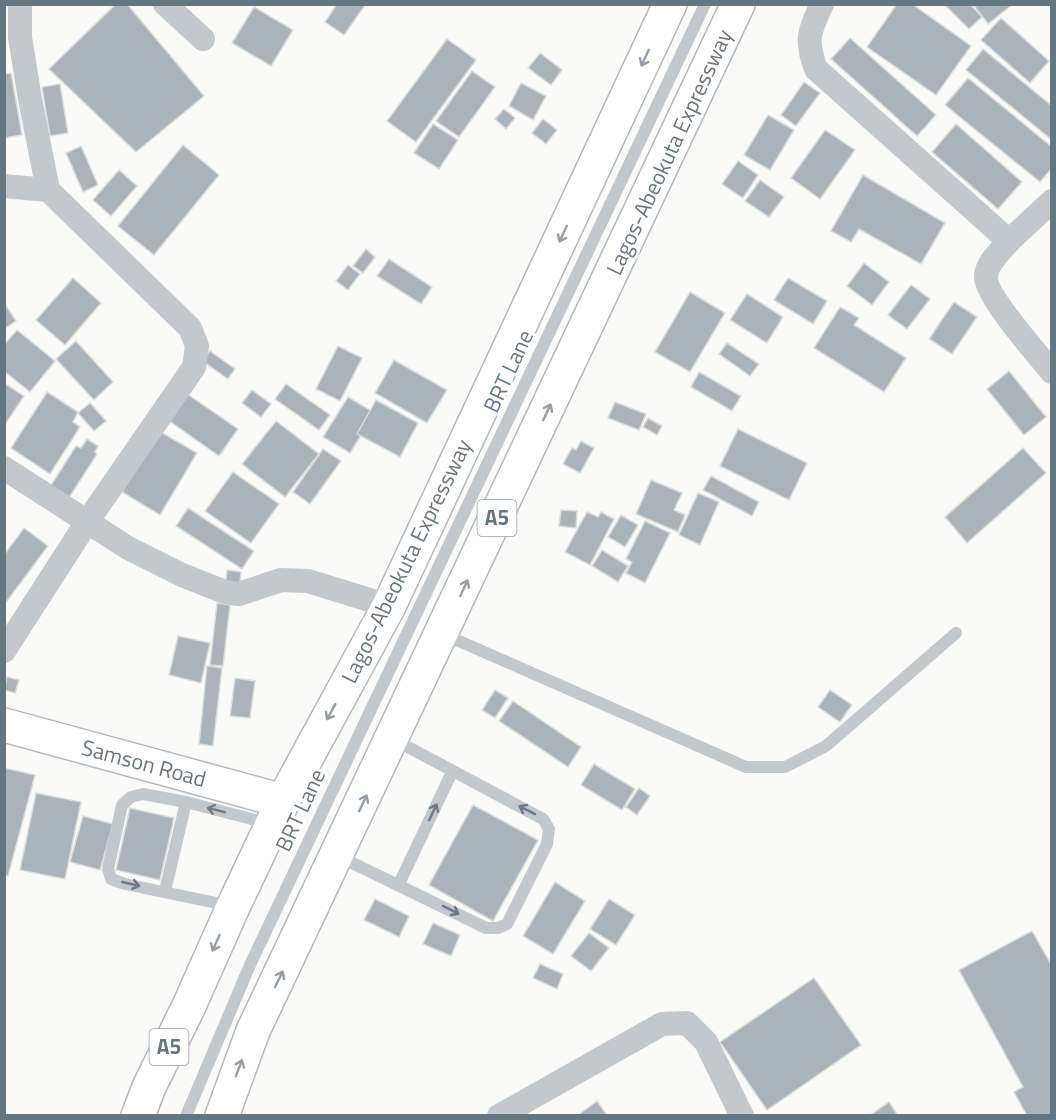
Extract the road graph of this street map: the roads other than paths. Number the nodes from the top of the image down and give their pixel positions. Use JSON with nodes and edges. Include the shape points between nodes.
{"nodes":[{"id":1,"x":20,"y":4,"type":"edge"},
{"id":2,"x":165,"y":4,"type":"edge"},
{"id":3,"x":669,"y":4,"type":"edge"},
{"id":4,"x":705,"y":4,"type":"edge"},
{"id":5,"x":738,"y":4,"type":"edge"},
{"id":6,"x":822,"y":4,"type":"edge"},
{"id":7,"x":203,"y":39,"type":"dead end"},
{"id":8,"x":4,"y":186,"type":"edge"},
{"id":9,"x":48,"y":190,"type":"junction"},
{"id":10,"x":1052,"y":201,"type":"edge"},
{"id":11,"x":1009,"y":241,"type":"junction"},
{"id":12,"x":1052,"y":372,"type":"edge"},
{"id":13,"x":4,"y":468,"type":"edge"},
{"id":14,"x":87,"y":522,"type":"junction"},
{"id":15,"x":389,"y":606,"type":"junction"},
{"id":16,"x":956,"y":633,"type":"dead end"},
{"id":17,"x":443,"y":634,"type":"junction"},
{"id":18,"x":4,"y":651,"type":"edge"},
{"id":19,"x":4,"y":725,"type":"edge"},
{"id":20,"x":393,"y":739,"type":"junction"},
{"id":21,"x":452,"y":772,"type":"junction"},
{"id":22,"x":186,"y":802,"type":"junction"},
{"id":23,"x":278,"y":813,"type":"junction"},
{"id":24,"x":338,"y":856,"type":"junction"},
{"id":25,"x":399,"y":884,"type":"junction"},
{"id":26,"x":165,"y":891,"type":"junction"},
{"id":27,"x":232,"y":907,"type":"junction"},
{"id":28,"x":239,"y":1026,"type":"junction"},
{"id":29,"x":144,"y":1101,"type":"edge"},
{"id":30,"x":188,"y":1111,"type":"edge"},
{"id":31,"x":225,"y":1112,"type":"edge"},
{"id":32,"x":499,"y":1116,"type":"edge"},
{"id":33,"x":742,"y":1116,"type":"edge"}],
"edges":[{"from":1,"to":9,"type":"street","via":[[20,37]]},
{"from":2,"to":7,"type":"street"},
{"from":3,"to":15,"type":"main road","name":"Lagos-Abeokuta Expressway","number":"A5","one_way":true},
{"from":4,"to":28,"type":"lane","name":"BRT Lane"},
{"from":17,"to":5,"type":"main road","name":"Lagos-Abeokuta Expressway","number":"A5","one_way":true},
{"from":6,"to":11,"type":"street","via":[[811,29],[809,50],[816,69]]},
{"from":8,"to":9,"type":"street"},
{"from":9,"to":14,"type":"street","via":[[190,328],[197,346],[194,367]]},
{"from":10,"to":11,"type":"street"},
{"from":11,"to":12,"type":"street","via":[[990,264],[986,277],[991,294]]},
{"from":13,"to":14,"type":"street"},
{"from":14,"to":15,"type":"street","via":[[128,548],[225,592],[239,594],[281,580],[308,581]]},
{"from":14,"to":18,"type":"street"},
{"from":15,"to":23,"type":"main road","name":"Lagos-Abeokuta Expressway","number":"A5","one_way":true},
{"from":16,"to":17,"type":"lane","via":[[826,746],[785,767],[746,767]]},
{"from":17,"to":20,"type":"main road","name":"Lagos-Abeokuta Expressway","number":"A5"},
{"from":19,"to":23,"type":"main road","name":"Samson Road"},
{"from":20,"to":21,"type":"lane"},
{"from":24,"to":20,"type":"main road","name":"Lagos-Abeokuta Expressway","number":"A5","one_way":true},
{"from":25,"to":21,"type":"lane","one_way":true},
{"from":25,"to":21,"type":"lane","one_way":true,"via":[[486,928],[498,928],[507,924],[548,844],[549,829],[543,819]]},
{"from":23,"to":22,"type":"lane","one_way":true},
{"from":22,"to":26,"type":"lane"},
{"from":22,"to":26,"type":"lane","one_way":true,"via":[[143,794],[122,805],[108,869],[111,879]]},
{"from":23,"to":27,"type":"main road","name":"Lagos-Abeokuta Expressway","number":"A5"},
{"from":24,"to":25,"type":"lane"},
{"from":28,"to":24,"type":"main road","name":"Lagos-Abeokuta Expressway","number":"A5","one_way":true},
{"from":26,"to":27,"type":"lane"},
{"from":27,"to":29,"type":"main road","name":"Lagos-Abeokuta Expressway","number":"A5","one_way":true},
{"from":28,"to":30,"type":"lane","name":"BRT Lane"},
{"from":31,"to":28,"type":"main road","name":"Lagos-Abeokuta Expressway","number":"A5","one_way":true},
{"from":32,"to":33,"type":"street","via":[[662,1024],[687,1023],[706,1042]]}]}
